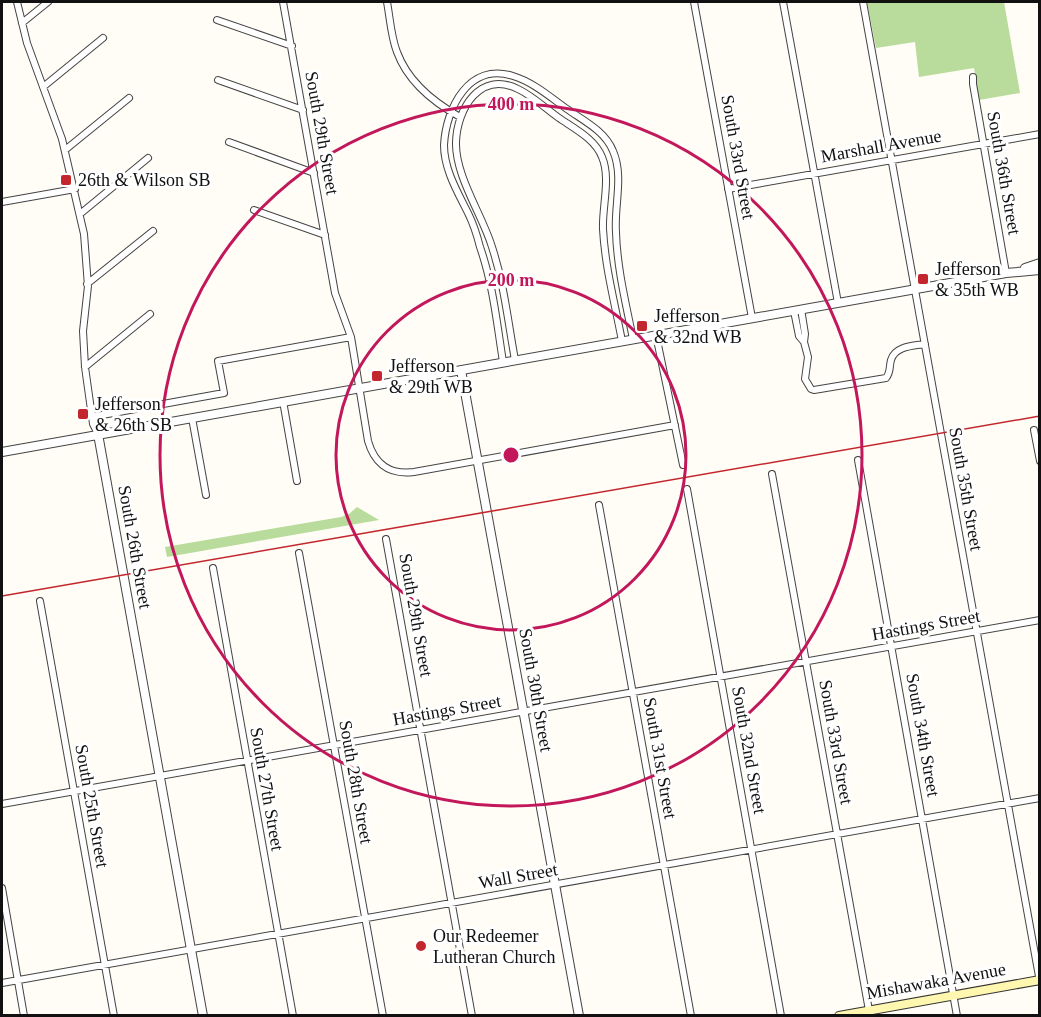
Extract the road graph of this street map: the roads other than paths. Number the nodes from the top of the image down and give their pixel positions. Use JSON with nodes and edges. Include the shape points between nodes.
{"nodes":[{"id":1,"x":17,"y":2,"type":"edge"},
{"id":2,"x":48,"y":2,"type":"edge"},
{"id":3,"x":283,"y":2,"type":"edge"},
{"id":4,"x":387,"y":2,"type":"edge"},
{"id":5,"x":694,"y":2,"type":"edge"},
{"id":6,"x":783,"y":2,"type":"edge"},
{"id":7,"x":863,"y":2,"type":"edge"},
{"id":8,"x":217,"y":20,"type":"dead end"},
{"id":9,"x":22,"y":23,"type":"junction"},
{"id":10,"x":103,"y":38,"type":"dead end"},
{"id":11,"x":292,"y":46,"type":"junction"},
{"id":12,"x":973,"y":77,"type":"dead end"},
{"id":13,"x":218,"y":80,"type":"dead end"},
{"id":14,"x":42,"y":87,"type":"junction"},
{"id":15,"x":129,"y":98,"type":"dead end"},
{"id":16,"x":303,"y":110,"type":"junction"},
{"id":17,"x":451,"y":112,"type":"junction"},
{"id":18,"x":460,"y":117,"type":"junction"},
{"id":19,"x":1040,"y":134,"type":"edge"},
{"id":20,"x":229,"y":142,"type":"dead end"},
{"id":21,"x":983,"y":143,"type":"junction"},
{"id":22,"x":65,"y":150,"type":"junction"},
{"id":23,"x":148,"y":158,"type":"dead end"},
{"id":24,"x":891,"y":159,"type":"junction"},
{"id":25,"x":314,"y":173,"type":"junction"},
{"id":26,"x":815,"y":173,"type":"junction"},
{"id":27,"x":75,"y":189,"type":"junction"},
{"id":28,"x":728,"y":189,"type":"junction"},
{"id":29,"x":2,"y":202,"type":"edge"},
{"id":30,"x":254,"y":210,"type":"dead end"},
{"id":31,"x":80,"y":214,"type":"junction"},
{"id":32,"x":153,"y":231,"type":"dead end"},
{"id":33,"x":325,"y":235,"type":"junction"},
{"id":34,"x":1040,"y":263,"type":"edge"},
{"id":35,"x":1040,"y":270,"type":"edge"},
{"id":36,"x":1006,"y":273,"type":"junction"},
{"id":37,"x":87,"y":284,"type":"junction"},
{"id":38,"x":915,"y":289,"type":"junction"},
{"id":39,"x":838,"y":303,"type":"junction"},
{"id":40,"x":797,"y":310,"type":"junction"},
{"id":41,"x":150,"y":314,"type":"dead end"},
{"id":42,"x":752,"y":318,"type":"junction"},
{"id":43,"x":657,"y":335,"type":"junction"},
{"id":44,"x":351,"y":337,"type":"junction"},
{"id":45,"x":633,"y":339,"type":"junction"},
{"id":46,"x":622,"y":341,"type":"junction"},
{"id":47,"x":925,"y":344,"type":"junction"},
{"id":48,"x":515,"y":360,"type":"junction"},
{"id":49,"x":503,"y":362,"type":"junction"},
{"id":50,"x":85,"y":367,"type":"junction"},
{"id":51,"x":461,"y":370,"type":"junction"},
{"id":52,"x":360,"y":388,"type":"junction"},
{"id":53,"x":283,"y":401,"type":"junction"},
{"id":54,"x":91,"y":417,"type":"junction"},
{"id":55,"x":192,"y":417,"type":"junction"},
{"id":56,"x":675,"y":425,"type":"junction"},
{"id":57,"x":1034,"y":430,"type":"dead end"},
{"id":58,"x":98,"y":434,"type":"junction"},
{"id":59,"x":2,"y":452,"type":"edge"},
{"id":60,"x":479,"y":460,"type":"junction"},
{"id":61,"x":858,"y":460,"type":"dead end"},
{"id":62,"x":1040,"y":461,"type":"edge"},
{"id":63,"x":683,"y":465,"type":"dead end"},
{"id":64,"x":772,"y":474,"type":"dead end"},
{"id":65,"x":297,"y":481,"type":"dead end"},
{"id":66,"x":687,"y":489,"type":"dead end"},
{"id":67,"x":206,"y":495,"type":"dead end"},
{"id":68,"x":599,"y":505,"type":"dead end"},
{"id":69,"x":386,"y":539,"type":"dead end"},
{"id":70,"x":299,"y":554,"type":"dead end"},
{"id":71,"x":213,"y":568,"type":"dead end"},
{"id":72,"x":40,"y":601,"type":"dead end"},
{"id":73,"x":1040,"y":620,"type":"edge"},
{"id":74,"x":977,"y":631,"type":"junction"},
{"id":75,"x":892,"y":646,"type":"junction"},
{"id":76,"x":806,"y":661,"type":"junction"},
{"id":77,"x":721,"y":676,"type":"junction"},
{"id":78,"x":633,"y":692,"type":"junction"},
{"id":79,"x":525,"y":711,"type":"junction"},
{"id":80,"x":421,"y":730,"type":"junction"},
{"id":81,"x":334,"y":746,"type":"junction"},
{"id":82,"x":247,"y":761,"type":"junction"},
{"id":83,"x":161,"y":776,"type":"junction"},
{"id":84,"x":74,"y":792,"type":"junction"},
{"id":85,"x":1040,"y":798,"type":"edge"},
{"id":86,"x":2,"y":804,"type":"edge"},
{"id":87,"x":1008,"y":804,"type":"junction"},
{"id":88,"x":922,"y":819,"type":"junction"},
{"id":89,"x":837,"y":834,"type":"junction"},
{"id":90,"x":752,"y":849,"type":"junction"},
{"id":91,"x":664,"y":865,"type":"junction"},
{"id":92,"x":556,"y":884,"type":"junction"},
{"id":93,"x":2,"y":888,"type":"edge"},
{"id":94,"x":452,"y":903,"type":"junction"},
{"id":95,"x":365,"y":918,"type":"junction"},
{"id":96,"x":278,"y":934,"type":"junction"},
{"id":97,"x":192,"y":950,"type":"junction"},
{"id":98,"x":105,"y":964,"type":"junction"},
{"id":99,"x":18,"y":980,"type":"junction"},
{"id":100,"x":1039,"y":981,"type":"edge"},
{"id":101,"x":2,"y":983,"type":"edge"},
{"id":102,"x":954,"y":995,"type":"junction"},
{"id":103,"x":869,"y":1013,"type":"edge"},
{"id":104,"x":24,"y":1016,"type":"edge"},
{"id":105,"x":114,"y":1016,"type":"edge"},
{"id":106,"x":203,"y":1016,"type":"edge"},
{"id":107,"x":293,"y":1016,"type":"edge"},
{"id":108,"x":382,"y":1016,"type":"edge"},
{"id":109,"x":472,"y":1016,"type":"edge"},
{"id":110,"x":579,"y":1016,"type":"edge"},
{"id":111,"x":691,"y":1016,"type":"edge"},
{"id":112,"x":781,"y":1016,"type":"edge"},
{"id":113,"x":839,"y":1016,"type":"edge"},
{"id":114,"x":957,"y":1016,"type":"edge"}],
"edges":[{"from":1,"to":9,"type":"street","name":"South 26th Street"},
{"from":2,"to":9,"type":"street"},
{"from":3,"to":11,"type":"street","name":"South 29th Street"},
{"from":4,"to":17,"type":"street","via":[[396,51],[406,69],[425,94]]},
{"from":5,"to":28,"type":"street","name":"South 33rd Street"},
{"from":6,"to":26,"type":"street"},
{"from":7,"to":24,"type":"street","name":"South 35th Street"},
{"from":8,"to":11,"type":"street"},
{"from":9,"to":14,"type":"street","name":"South 26th Street"},
{"from":10,"to":14,"type":"street"},
{"from":11,"to":16,"type":"street","name":"South 29th Street"},
{"from":12,"to":21,"type":"street","name":"South 36th Street"},
{"from":13,"to":16,"type":"street"},
{"from":14,"to":22,"type":"street","name":"South 26th Street"},
{"from":15,"to":22,"type":"street"},
{"from":16,"to":25,"type":"street","name":"South 29th Street"},
{"from":17,"to":18,"type":"street"},
{"from":17,"to":45,"type":"street","via":[[469,85],[488,76],[508,75],[528,82],[604,135],[618,170],[617,250]]},
{"from":17,"to":49,"type":"street","via":[[444,144],[446,162],[486,265]]},
{"from":18,"to":46,"type":"street","via":[[475,93],[506,85],[519,90],[595,144],[605,172],[605,251]]},
{"from":18,"to":48,"type":"street","via":[[456,140],[459,168],[491,245]]},
{"from":19,"to":21,"type":"street","name":"Marshall Avenue"},
{"from":20,"to":25,"type":"street"},
{"from":21,"to":24,"type":"street","name":"Marshall Avenue"},
{"from":21,"to":36,"type":"street","name":"South 36th Street"},
{"from":22,"to":27,"type":"street","name":"South 26th Street"},
{"from":23,"to":31,"type":"street"},
{"from":24,"to":26,"type":"street","name":"Marshall Avenue"},
{"from":24,"to":38,"type":"street","name":"South 35th Street"},
{"from":25,"to":33,"type":"street","name":"South 29th Street"},
{"from":26,"to":28,"type":"street","name":"Marshall Avenue"},
{"from":26,"to":39,"type":"street"},
{"from":27,"to":29,"type":"street"},
{"from":27,"to":31,"type":"street","name":"South 26th Street"},
{"from":28,"to":42,"type":"street","name":"South 33rd Street"},
{"from":30,"to":33,"type":"street"},
{"from":31,"to":37,"type":"street","name":"South 26th Street"},
{"from":32,"to":37,"type":"street"},
{"from":33,"to":44,"type":"street","name":"South 29th Street","via":[[337,301]]},
{"from":34,"to":36,"type":"street"},
{"from":35,"to":36,"type":"street"},
{"from":36,"to":38,"type":"street"},
{"from":37,"to":50,"type":"street","name":"South 26th Street"},
{"from":38,"to":39,"type":"street"},
{"from":38,"to":47,"type":"street","name":"South 35th Street"},
{"from":39,"to":40,"type":"street"},
{"from":40,"to":42,"type":"street"},
{"from":40,"to":47,"type":"street","via":[[799,336],[808,357],[805,379],[811,389],[818,391],[886,378],[897,352]]},
{"from":41,"to":50,"type":"street"},
{"from":42,"to":43,"type":"street"},
{"from":43,"to":45,"type":"street"},
{"from":43,"to":56,"type":"street"},
{"from":44,"to":52,"type":"street","name":"South 29th Street"},
{"from":44,"to":54,"type":"street","via":[[218,361],[224,393]]},
{"from":45,"to":46,"type":"street"},
{"from":46,"to":48,"type":"street"},
{"from":47,"to":74,"type":"street","name":"South 35th Street"},
{"from":48,"to":49,"type":"street"},
{"from":49,"to":51,"type":"street"},
{"from":50,"to":54,"type":"street","name":"South 26th Street"},
{"from":51,"to":52,"type":"street"},
{"from":51,"to":60,"type":"street","name":"South 30th Street"},
{"from":52,"to":53,"type":"street"},
{"from":52,"to":60,"type":"street","name":"South 29th Street","via":[[371,451],[384,467],[404,473]]},
{"from":53,"to":55,"type":"street"},
{"from":53,"to":65,"type":"street"},
{"from":54,"to":58,"type":"street","name":"South 26th Street"},
{"from":55,"to":58,"type":"street"},
{"from":55,"to":67,"type":"street"},
{"from":56,"to":60,"type":"street"},
{"from":56,"to":63,"type":"street"},
{"from":57,"to":62,"type":"street"},
{"from":58,"to":59,"type":"street"},
{"from":58,"to":83,"type":"street","name":"South 26th Street"},
{"from":60,"to":79,"type":"street","name":"South 30th Street"},
{"from":61,"to":75,"type":"street","name":"South 34th Street"},
{"from":64,"to":76,"type":"street","name":"South 33rd Street"},
{"from":66,"to":77,"type":"street","name":"South 32nd Street"},
{"from":68,"to":78,"type":"street","name":"South 31st Street"},
{"from":69,"to":80,"type":"street","name":"South 29th Street"},
{"from":70,"to":81,"type":"street","name":"South 28th Street"},
{"from":71,"to":82,"type":"street","name":"South 27th Street"},
{"from":72,"to":84,"type":"street","name":"South 25th Street"},
{"from":73,"to":74,"type":"street","name":"Hastings Street"},
{"from":74,"to":75,"type":"street","name":"Hastings Street"},
{"from":74,"to":87,"type":"street","name":"South 35th Street"},
{"from":75,"to":76,"type":"street","name":"Hastings Street"},
{"from":75,"to":88,"type":"street","name":"South 34th Street"},
{"from":76,"to":77,"type":"street","name":"Hastings Street"},
{"from":76,"to":89,"type":"street","name":"South 33rd Street"},
{"from":77,"to":78,"type":"street","name":"Hastings Street"},
{"from":77,"to":90,"type":"street","name":"South 32nd Street"},
{"from":78,"to":79,"type":"street","name":"Hastings Street"},
{"from":78,"to":91,"type":"street","name":"South 31st Street"},
{"from":79,"to":80,"type":"street","name":"Hastings Street"},
{"from":79,"to":92,"type":"street","name":"South 30th Street"},
{"from":80,"to":81,"type":"street","name":"Hastings Street"},
{"from":80,"to":94,"type":"street","name":"South 29th Street"},
{"from":81,"to":82,"type":"street","name":"Hastings Street"},
{"from":81,"to":95,"type":"street","name":"South 28th Street"},
{"from":82,"to":83,"type":"street","name":"Hastings Street"},
{"from":82,"to":96,"type":"street","name":"South 27th Street"},
{"from":83,"to":84,"type":"street","name":"Hastings Street"},
{"from":83,"to":97,"type":"street","name":"South 26th Street"},
{"from":84,"to":86,"type":"street","name":"Hastings Street"},
{"from":84,"to":98,"type":"street","name":"South 25th Street"},
{"from":85,"to":87,"type":"street","name":"Wall Street"},
{"from":87,"to":88,"type":"street","name":"Wall Street"},
{"from":87,"to":100,"type":"street","name":"South 35th Street"},
{"from":88,"to":89,"type":"street","name":"Wall Street"},
{"from":88,"to":102,"type":"street","name":"South 34th Street"},
{"from":89,"to":90,"type":"street","name":"Wall Street"},
{"from":89,"to":103,"type":"street","name":"South 33rd Street"},
{"from":90,"to":91,"type":"street","name":"Wall Street"},
{"from":90,"to":112,"type":"street","name":"South 32nd Street"},
{"from":91,"to":92,"type":"street","name":"Wall Street"},
{"from":91,"to":111,"type":"street","name":"South 31st Street"},
{"from":92,"to":94,"type":"street","name":"Wall Street"},
{"from":92,"to":110,"type":"street","name":"South 30th Street"},
{"from":93,"to":99,"type":"street"},
{"from":94,"to":95,"type":"street","name":"Wall Street"},
{"from":94,"to":109,"type":"street","name":"South 29th Street"},
{"from":95,"to":96,"type":"street","name":"Wall Street"},
{"from":95,"to":108,"type":"street","name":"South 28th Street"},
{"from":96,"to":97,"type":"street","name":"Wall Street"},
{"from":96,"to":107,"type":"street","name":"South 27th Street"},
{"from":97,"to":98,"type":"street","name":"Wall Street"},
{"from":97,"to":106,"type":"street","name":"South 26th Street"},
{"from":98,"to":99,"type":"street","name":"Wall Street"},
{"from":98,"to":105,"type":"street","name":"South 25th Street"},
{"from":99,"to":101,"type":"street","name":"Wall Street"},
{"from":99,"to":104,"type":"street"},
{"from":100,"to":102,"type":"main road","name":"Mishawaka Avenue"},
{"from":102,"to":103,"type":"main road","name":"Mishawaka Avenue"},
{"from":102,"to":114,"type":"street","name":"South 34th Street"},
{"from":103,"to":113,"type":"main road","name":"Mishawaka Avenue"}]}
